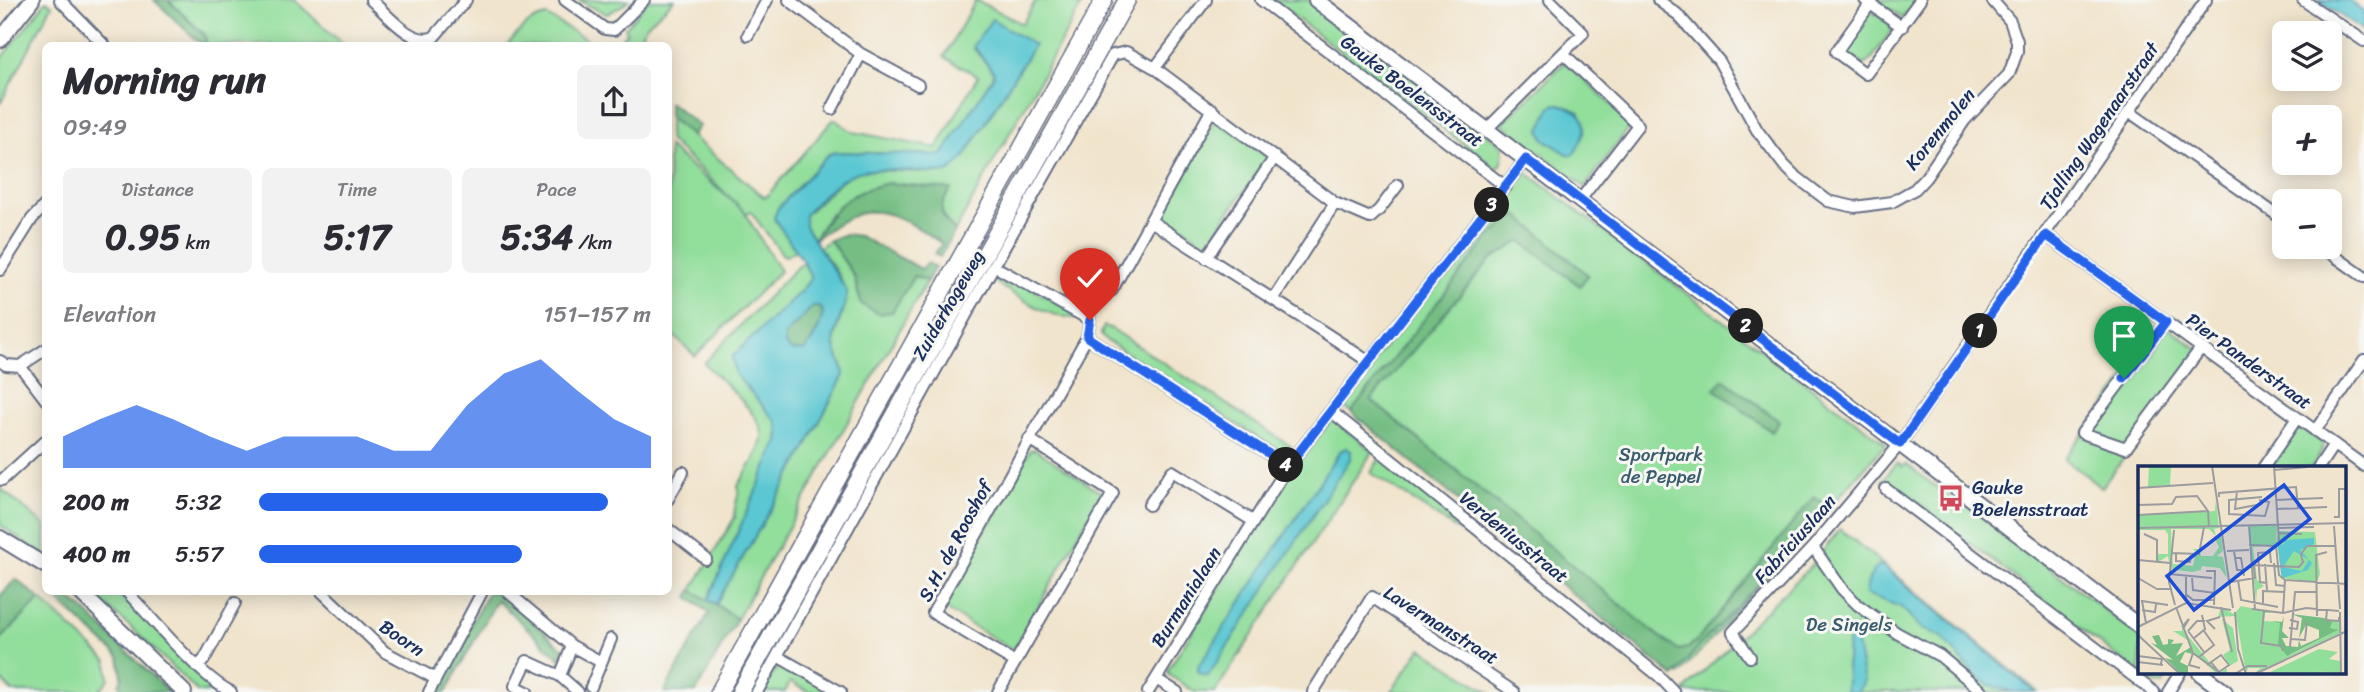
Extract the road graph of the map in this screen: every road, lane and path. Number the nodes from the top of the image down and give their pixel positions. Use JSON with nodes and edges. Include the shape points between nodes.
{"nodes":[{"id":1,"x":32,"y":0,"type":"edge"},
{"id":2,"x":60,"y":0,"type":"edge"},
{"id":3,"x":371,"y":0,"type":"edge"},
{"id":4,"x":466,"y":0,"type":"edge"},
{"id":5,"x":565,"y":0,"type":"edge"},
{"id":6,"x":644,"y":0,"type":"edge"},
{"id":7,"x":768,"y":0,"type":"edge"},
{"id":8,"x":789,"y":0,"type":"edge"},
{"id":9,"x":1104,"y":0,"type":"edge"},
{"id":10,"x":1127,"y":0,"type":"edge"},
{"id":11,"x":1206,"y":0,"type":"edge"},
{"id":12,"x":1261,"y":0,"type":"edge"},
{"id":13,"x":1316,"y":0,"type":"edge"},
{"id":14,"x":1550,"y":0,"type":"edge"},
{"id":15,"x":1658,"y":0,"type":"edge"},
{"id":16,"x":1920,"y":0,"type":"edge"},
{"id":17,"x":1992,"y":0,"type":"edge"},
{"id":18,"x":2206,"y":0,"type":"edge"},
{"id":19,"x":2303,"y":0,"type":"edge"},
{"id":20,"x":1869,"y":1,"type":"edge"},
{"id":21,"x":1902,"y":27,"type":"junction"},
{"id":22,"x":748,"y":35,"type":"dead end"},
{"id":23,"x":0,"y":40,"type":"edge"},
{"id":24,"x":2364,"y":41,"type":"edge"},
{"id":25,"x":101,"y":42,"type":"edge"},
{"id":26,"x":1563,"y":53,"type":"junction"},
{"id":27,"x":860,"y":54,"type":"junction"},
{"id":28,"x":1155,"y":68,"type":"junction"},
{"id":29,"x":918,"y":85,"type":"dead end"},
{"id":30,"x":832,"y":109,"type":"dead end"},
{"id":31,"x":1212,"y":109,"type":"junction"},
{"id":32,"x":2131,"y":113,"type":"junction"},
{"id":33,"x":1487,"y":129,"type":"junction"},
{"id":34,"x":1275,"y":157,"type":"junction"},
{"id":35,"x":1526,"y":159,"type":"junction"},
{"id":36,"x":1398,"y":185,"type":"dead end"},
{"id":37,"x":1506,"y":187,"type":"junction"},
{"id":38,"x":1580,"y":200,"type":"junction"},
{"id":39,"x":1335,"y":203,"type":"junction"},
{"id":40,"x":42,"y":208,"type":"edge"},
{"id":41,"x":2272,"y":212,"type":"edge"},
{"id":42,"x":1151,"y":220,"type":"junction"},
{"id":43,"x":2046,"y":235,"type":"junction"},
{"id":44,"x":1206,"y":258,"type":"junction"},
{"id":45,"x":2339,"y":259,"type":"edge"},
{"id":46,"x":0,"y":270,"type":"edge"},
{"id":47,"x":1001,"y":270,"type":"dead end"},
{"id":48,"x":2364,"y":277,"type":"edge"},
{"id":49,"x":1112,"y":290,"type":"dead end"},
{"id":50,"x":1273,"y":298,"type":"junction"},
{"id":51,"x":2166,"y":322,"type":"junction"},
{"id":52,"x":1087,"y":337,"type":"junction"},
{"id":53,"x":2201,"y":348,"type":"junction"},
{"id":54,"x":42,"y":352,"type":"edge"},
{"id":55,"x":2364,"y":360,"type":"edge"},
{"id":56,"x":0,"y":361,"type":"edge"},
{"id":57,"x":1369,"y":362,"type":"junction"},
{"id":58,"x":20,"y":366,"type":"junction"},
{"id":59,"x":42,"y":395,"type":"edge"},
{"id":60,"x":1332,"y":412,"type":"junction"},
{"id":61,"x":2297,"y":418,"type":"junction"},
{"id":62,"x":2315,"y":430,"type":"junction"},
{"id":63,"x":1029,"y":439,"type":"junction"},
{"id":64,"x":42,"y":444,"type":"edge"},
{"id":65,"x":1900,"y":444,"type":"junction"},
{"id":66,"x":2334,"y":444,"type":"junction"},
{"id":67,"x":1288,"y":466,"type":"junction"},
{"id":68,"x":2264,"y":466,"type":"edge"},
{"id":69,"x":2319,"y":466,"type":"edge"},
{"id":70,"x":2364,"y":466,"type":"edge"},
{"id":71,"x":683,"y":472,"type":"dead end"},
{"id":72,"x":2,"y":480,"type":"dead end"},
{"id":73,"x":1886,"y":489,"type":"dead end"},
{"id":74,"x":672,"y":492,"type":"edge"},
{"id":75,"x":1150,"y":505,"type":"dead end"},
{"id":76,"x":1253,"y":521,"type":"junction"},
{"id":77,"x":672,"y":532,"type":"edge"},
{"id":78,"x":0,"y":538,"type":"edge"},
{"id":79,"x":1813,"y":547,"type":"junction"},
{"id":80,"x":706,"y":559,"type":"dead end"},
{"id":81,"x":42,"y":564,"type":"edge"},
{"id":82,"x":82,"y":595,"type":"edge"},
{"id":83,"x":130,"y":595,"type":"edge"},
{"id":84,"x":325,"y":595,"type":"edge"},
{"id":85,"x":480,"y":595,"type":"edge"},
{"id":86,"x":512,"y":595,"type":"edge"},
{"id":87,"x":235,"y":603,"type":"dead end"},
{"id":88,"x":2138,"y":625,"type":"edge"},
{"id":89,"x":611,"y":639,"type":"dead end"},
{"id":90,"x":572,"y":646,"type":"junction"},
{"id":91,"x":777,"y":656,"type":"junction"},
{"id":92,"x":1750,"y":657,"type":"dead end"},
{"id":93,"x":601,"y":662,"type":"junction"},
{"id":94,"x":1015,"y":662,"type":"junction"},
{"id":95,"x":198,"y":666,"type":"junction"},
{"id":96,"x":2179,"y":674,"type":"edge"},
{"id":97,"x":2201,"y":674,"type":"edge"},
{"id":98,"x":559,"y":676,"type":"junction"},
{"id":99,"x":436,"y":679,"type":"junction"},
{"id":100,"x":1156,"y":679,"type":"junction"},
{"id":101,"x":591,"y":687,"type":"dead end"},
{"id":102,"x":1674,"y":691,"type":"edge"},
{"id":103,"x":184,"y":692,"type":"edge"},
{"id":104,"x":231,"y":692,"type":"edge"},
{"id":105,"x":429,"y":692,"type":"edge"},
{"id":106,"x":527,"y":692,"type":"edge"},
{"id":107,"x":578,"y":692,"type":"edge"},
{"id":108,"x":719,"y":692,"type":"edge"},
{"id":109,"x":740,"y":692,"type":"edge"},
{"id":110,"x":757,"y":692,"type":"edge"},
{"id":111,"x":841,"y":692,"type":"edge"},
{"id":112,"x":998,"y":692,"type":"edge"},
{"id":113,"x":1148,"y":692,"type":"edge"},
{"id":114,"x":1177,"y":692,"type":"edge"},
{"id":115,"x":1313,"y":692,"type":"edge"},
{"id":116,"x":1514,"y":692,"type":"edge"},
{"id":117,"x":1983,"y":692,"type":"edge"},
{"id":118,"x":2154,"y":692,"type":"edge"},
{"id":119,"x":2168,"y":692,"type":"edge"},
{"id":120,"x":2225,"y":692,"type":"edge"}],
"edges":[{"from":1,"to":23,"type":"main road"},
{"from":2,"to":25,"type":"street"},
{"from":3,"to":4,"type":"street","via":[[408,32],[428,40]]},
{"from":5,"to":6,"type":"street","via":[[605,29],[614,30]]},
{"from":7,"to":22,"type":"street"},
{"from":8,"to":27,"type":"street"},
{"from":9,"to":108,"type":"main road","name":"Zuiderhogeweg"},
{"from":10,"to":109,"type":"main road","name":"Zuiderhogeweg"},
{"from":11,"to":28,"type":"street"},
{"from":12,"to":37,"type":"street","name":"Gauke Boelensstraat"},
{"from":13,"to":33,"type":"main road","name":"Gauke Boelensstraat"},
{"from":14,"to":26,"type":"street","name":"Gauke Boelensstraat","via":[[1583,33]]},
{"from":15,"to":17,"type":"street","name":"Korenmolen","via":[[1677,14],[1719,61],[1757,130],[1794,176],[1828,201],[1856,207],[1892,202],[1914,189],[1965,120],[2009,74],[2017,41],[2010,21]]},
{"from":16,"to":21,"type":"street"},
{"from":18,"to":32,"type":"street","name":"Tjalling Wagenaarstraat"},
{"from":19,"to":24,"type":"street"},
{"from":20,"to":21,"type":"street"},
{"from":20,"to":21,"type":"street","via":[[1836,52],[1866,74]]},
{"from":26,"to":33,"type":"street","name":"Gauke Boelensstraat"},
{"from":26,"to":38,"type":"street","via":[[1638,125]]},
{"from":27,"to":29,"type":"street"},
{"from":27,"to":30,"type":"street"},
{"from":28,"to":31,"type":"street","name":"Zuiderhogeweg"},
{"from":28,"to":91,"type":"street","name":"Zuiderhogeweg","via":[[1126,52],[1114,55]]},
{"from":31,"to":34,"type":"street","name":"Zuiderhogeweg"},
{"from":31,"to":42,"type":"street"},
{"from":32,"to":41,"type":"street"},
{"from":32,"to":43,"type":"street","name":"Tjalling Wagenaarstraat"},
{"from":33,"to":35,"type":"main road","name":"Gauke Boelensstraat"},
{"from":34,"to":39,"type":"street","name":"Zuiderhogeweg"},
{"from":34,"to":44,"type":"street"},
{"from":35,"to":37,"type":"street","name":"Burmanialaan"},
{"from":35,"to":38,"type":"main road","name":"Gauke Boelensstraat"},
{"from":36,"to":39,"type":"street","name":"Zuiderhogeweg","via":[[1370,218]]},
{"from":37,"to":57,"type":"street","name":"Burmanialaan"},
{"from":38,"to":65,"type":"main road","name":"Gauke Boelensstraat"},
{"from":39,"to":50,"type":"street"},
{"from":40,"to":46,"type":"street"},
{"from":42,"to":44,"type":"street"},
{"from":42,"to":49,"type":"street"},
{"from":43,"to":51,"type":"street","name":"Pier Panderstraat"},
{"from":43,"to":65,"type":"street","name":"Tjalling Wagenaarstraat"},
{"from":44,"to":50,"type":"street"},
{"from":45,"to":48,"type":"street"},
{"from":47,"to":52,"type":"street","via":[[1090,320]]},
{"from":50,"to":57,"type":"street"},
{"from":51,"to":53,"type":"street","name":"Pier Panderstraat"},
{"from":51,"to":53,"type":"street","via":[[2082,433],[2126,448]]},
{"from":52,"to":63,"type":"street","name":"S.H. de Rooshof"},
{"from":52,"to":67,"type":"street"},
{"from":53,"to":61,"type":"street","name":"Pier Panderstraat"},
{"from":54,"to":58,"type":"street"},
{"from":55,"to":62,"type":"street"},
{"from":56,"to":58,"type":"street"},
{"from":57,"to":60,"type":"street","name":"Burmanialaan"},
{"from":58,"to":59,"type":"street"},
{"from":60,"to":67,"type":"street","name":"Burmanialaan"},
{"from":60,"to":102,"type":"street","name":"Verdeniusstraat"},
{"from":61,"to":62,"type":"street","name":"Pier Panderstraat"},
{"from":61,"to":68,"type":"street"},
{"from":62,"to":66,"type":"street","name":"Pier Panderstraat"},
{"from":63,"to":94,"type":"street","name":"S.H. de Rooshof","via":[[933,613]]},
{"from":63,"to":94,"type":"street","via":[[1113,493]]},
{"from":64,"to":72,"type":"street"},
{"from":65,"to":79,"type":"street","name":"Fabriciuslaan"},
{"from":65,"to":88,"type":"main road","name":"Gauke Boelensstraat"},
{"from":66,"to":69,"type":"street"},
{"from":66,"to":70,"type":"street","name":"Pier Panderstraat"},
{"from":67,"to":76,"type":"street","name":"Burmanialaan"},
{"from":71,"to":74,"type":"street"},
{"from":73,"to":118,"type":"street"},
{"from":75,"to":76,"type":"street","via":[[1172,471]]},
{"from":76,"to":100,"type":"street","name":"Burmanialaan"},
{"from":77,"to":80,"type":"street"},
{"from":78,"to":81,"type":"main road"},
{"from":79,"to":92,"type":"street","name":"Fabriciuslaan","via":[[1733,632]]},
{"from":79,"to":117,"type":"street","via":[[1858,605],[1940,656]]},
{"from":82,"to":103,"type":"main road"},
{"from":83,"to":95,"type":"street"},
{"from":84,"to":99,"type":"street","name":"Boorn","via":[[385,652]]},
{"from":85,"to":99,"type":"street"},
{"from":86,"to":90,"type":"street"},
{"from":87,"to":95,"type":"street"},
{"from":89,"to":93,"type":"street"},
{"from":90,"to":93,"type":"street"},
{"from":90,"to":98,"type":"street"},
{"from":91,"to":110,"type":"street","name":"Zuiderhogeweg"},
{"from":91,"to":111,"type":"street"},
{"from":93,"to":101,"type":"street"},
{"from":94,"to":112,"type":"street"},
{"from":95,"to":104,"type":"street"},
{"from":96,"to":119,"type":"street"},
{"from":97,"to":120,"type":"main road"},
{"from":98,"to":106,"type":"street","via":[[527,660],[515,686]]},
{"from":98,"to":107,"type":"street"},
{"from":99,"to":105,"type":"street"},
{"from":100,"to":113,"type":"street","name":"Burmanialaan"},
{"from":100,"to":114,"type":"street"},
{"from":115,"to":116,"type":"street","name":"Lavermanstraat","via":[[1372,597]]}]}
